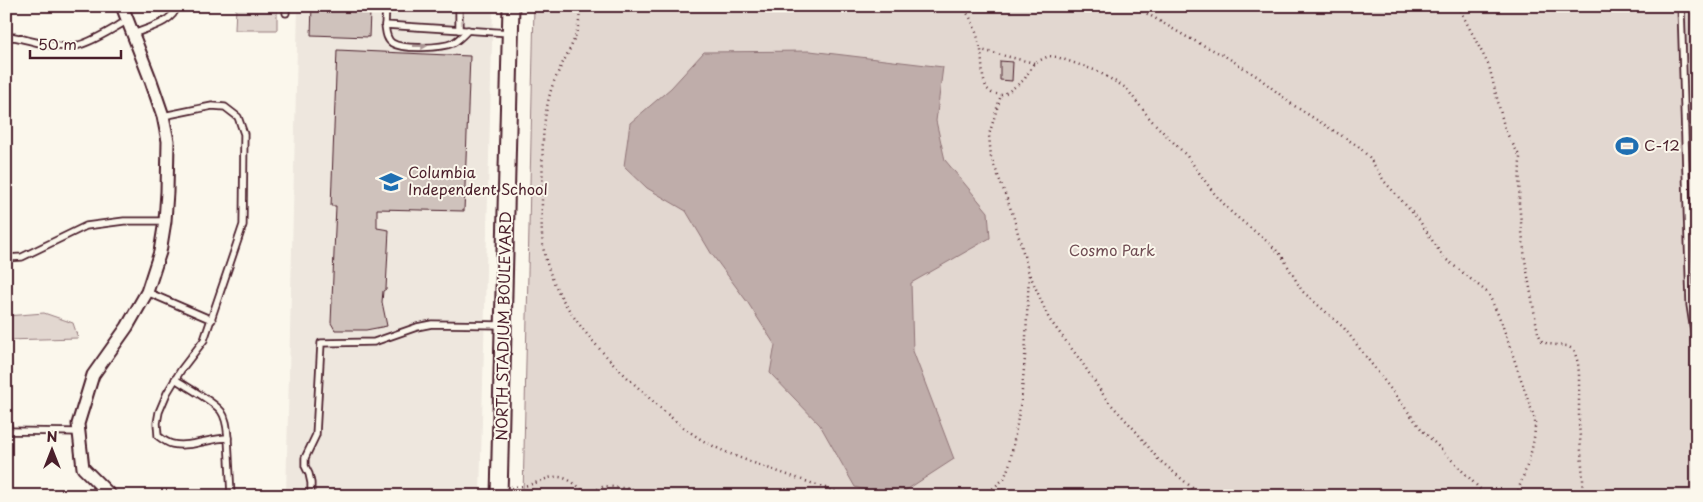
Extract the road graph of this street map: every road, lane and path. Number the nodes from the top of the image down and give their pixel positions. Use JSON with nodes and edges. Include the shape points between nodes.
{"nodes":[{"id":1,"x":122,"y":6,"type":"edge"},
{"id":2,"x":177,"y":6,"type":"edge"},
{"id":3,"x":386,"y":6,"type":"edge"},
{"id":4,"x":460,"y":6,"type":"edge"},
{"id":5,"x":510,"y":6,"type":"edge"},
{"id":6,"x":580,"y":6,"type":"edge"},
{"id":7,"x":961,"y":6,"type":"edge"},
{"id":8,"x":1134,"y":6,"type":"edge"},
{"id":9,"x":1458,"y":6,"type":"edge"},
{"id":10,"x":1680,"y":6,"type":"edge"},
{"id":11,"x":128,"y":20,"type":"junction"},
{"id":12,"x":385,"y":25,"type":"junction"},
{"id":13,"x":458,"y":30,"type":"junction"},
{"id":14,"x":468,"y":30,"type":"junction"},
{"id":15,"x":510,"y":33,"type":"junction"},
{"id":16,"x":133,"y":34,"type":"junction"},
{"id":17,"x":6,"y":38,"type":"edge"},
{"id":18,"x":981,"y":50,"type":"junction"},
{"id":19,"x":1034,"y":63,"type":"junction"},
{"id":20,"x":1001,"y":95,"type":"junction"},
{"id":21,"x":163,"y":116,"type":"junction"},
{"id":22,"x":165,"y":221,"type":"junction"},
{"id":23,"x":6,"y":258,"type":"edge"},
{"id":24,"x":1029,"y":274,"type":"junction"},
{"id":25,"x":147,"y":292,"type":"junction"},
{"id":26,"x":212,"y":320,"type":"junction"},
{"id":27,"x":504,"y":326,"type":"junction"},
{"id":28,"x":1697,"y":351,"type":"edge"},
{"id":29,"x":175,"y":379,"type":"junction"},
{"id":30,"x":6,"y":412,"type":"edge"},
{"id":31,"x":8,"y":432,"type":"edge"},
{"id":32,"x":79,"y":432,"type":"junction"},
{"id":33,"x":228,"y":438,"type":"junction"},
{"id":34,"x":101,"y":486,"type":"junction"},
{"id":35,"x":500,"y":491,"type":"edge"},
{"id":36,"x":586,"y":495,"type":"edge"},
{"id":37,"x":94,"y":496,"type":"edge"},
{"id":38,"x":111,"y":496,"type":"edge"},
{"id":39,"x":231,"y":496,"type":"edge"},
{"id":40,"x":311,"y":496,"type":"edge"},
{"id":41,"x":638,"y":496,"type":"edge"},
{"id":42,"x":851,"y":496,"type":"edge"},
{"id":43,"x":974,"y":496,"type":"edge"},
{"id":44,"x":1202,"y":496,"type":"edge"},
{"id":45,"x":1487,"y":496,"type":"edge"},
{"id":46,"x":1514,"y":496,"type":"edge"},
{"id":47,"x":1582,"y":496,"type":"edge"}],
"edges":[{"from":1,"to":11,"type":"street"},
{"from":2,"to":16,"type":"lane","via":[[166,20]]},
{"from":3,"to":12,"type":"lane"},
{"from":4,"to":13,"type":"lane"},
{"from":5,"to":15,"type":"main road","name":"NORTH STADIUM BOULEVARD"},
{"from":6,"to":42,"type":"path","via":[[577,35],[555,78],[549,98],[543,138],[545,259],[563,301],[593,341],[624,374],[670,417],[703,440],[745,460]]},
{"from":7,"to":18,"type":"path","via":[[975,29]]},
{"from":8,"to":46,"type":"path","via":[[1225,56],[1358,146],[1419,220],[1443,257],[1488,293],[1535,420],[1529,463]]},
{"from":9,"to":47,"type":"path","via":[[1490,66],[1505,130],[1520,158],[1519,203],[1538,333],[1548,344],[1574,350],[1578,363]]},
{"from":10,"to":28,"type":"lane","via":[[1690,305]]},
{"from":11,"to":16,"type":"street"},
{"from":11,"to":17,"type":"lane","via":[[78,45],[61,47]]},
{"from":12,"to":13,"type":"lane"},
{"from":12,"to":14,"type":"lane","one_way":true,"via":[[391,42],[402,46],[440,47],[455,42]]},
{"from":13,"to":14,"type":"lane"},
{"from":14,"to":15,"type":"lane"},
{"from":15,"to":27,"type":"main road","name":"NORTH STADIUM BOULEVARD"},
{"from":16,"to":21,"type":"street"},
{"from":18,"to":19,"type":"path"},
{"from":18,"to":20,"type":"path","via":[[986,88]]},
{"from":19,"to":20,"type":"path","via":[[1024,80]]},
{"from":19,"to":45,"type":"path","via":[[1049,56],[1057,57],[1096,71],[1126,88],[1151,120],[1188,156],[1232,213],[1282,256],[1302,291],[1344,328],[1422,430]]},
{"from":20,"to":24,"type":"path","via":[[989,135],[991,157],[1014,215]]},
{"from":21,"to":22,"type":"street","via":[[168,142]]},
{"from":21,"to":26,"type":"lane","via":[[212,106],[226,107],[238,117],[244,134],[243,225]]},
{"from":22,"to":23,"type":"lane","via":[[124,221],[86,226],[22,257]]},
{"from":22,"to":25,"type":"street","via":[[160,252]]},
{"from":24,"to":43,"type":"path","via":[[1021,401],[1010,463],[1004,479],[992,489]]},
{"from":24,"to":44,"type":"path","via":[[1049,319],[1106,399],[1158,459]]},
{"from":25,"to":26,"type":"lane"},
{"from":25,"to":32,"type":"street","via":[[93,375],[78,424]]},
{"from":26,"to":29,"type":"lane","via":[[204,340]]},
{"from":27,"to":35,"type":"main road","name":"NORTH STADIUM BOULEVARD"},
{"from":27,"to":40,"type":"lane","via":[[432,324],[374,342],[321,343],[316,435],[305,458]]},
{"from":29,"to":33,"type":"lane","via":[[221,411],[227,424]]},
{"from":29,"to":33,"type":"lane","via":[[159,412],[158,436],[171,444]]},
{"from":30,"to":31,"type":"lane"},
{"from":31,"to":32,"type":"lane"},
{"from":32,"to":34,"type":"street","via":[[83,468]]},
{"from":33,"to":39,"type":"lane"},
{"from":34,"to":37,"type":"lane"},
{"from":34,"to":38,"type":"street"},
{"from":35,"to":36,"type":"path","via":[[554,476],[576,483]]},
{"from":36,"to":41,"type":"path","via":[[604,486],[632,489]]}]}
